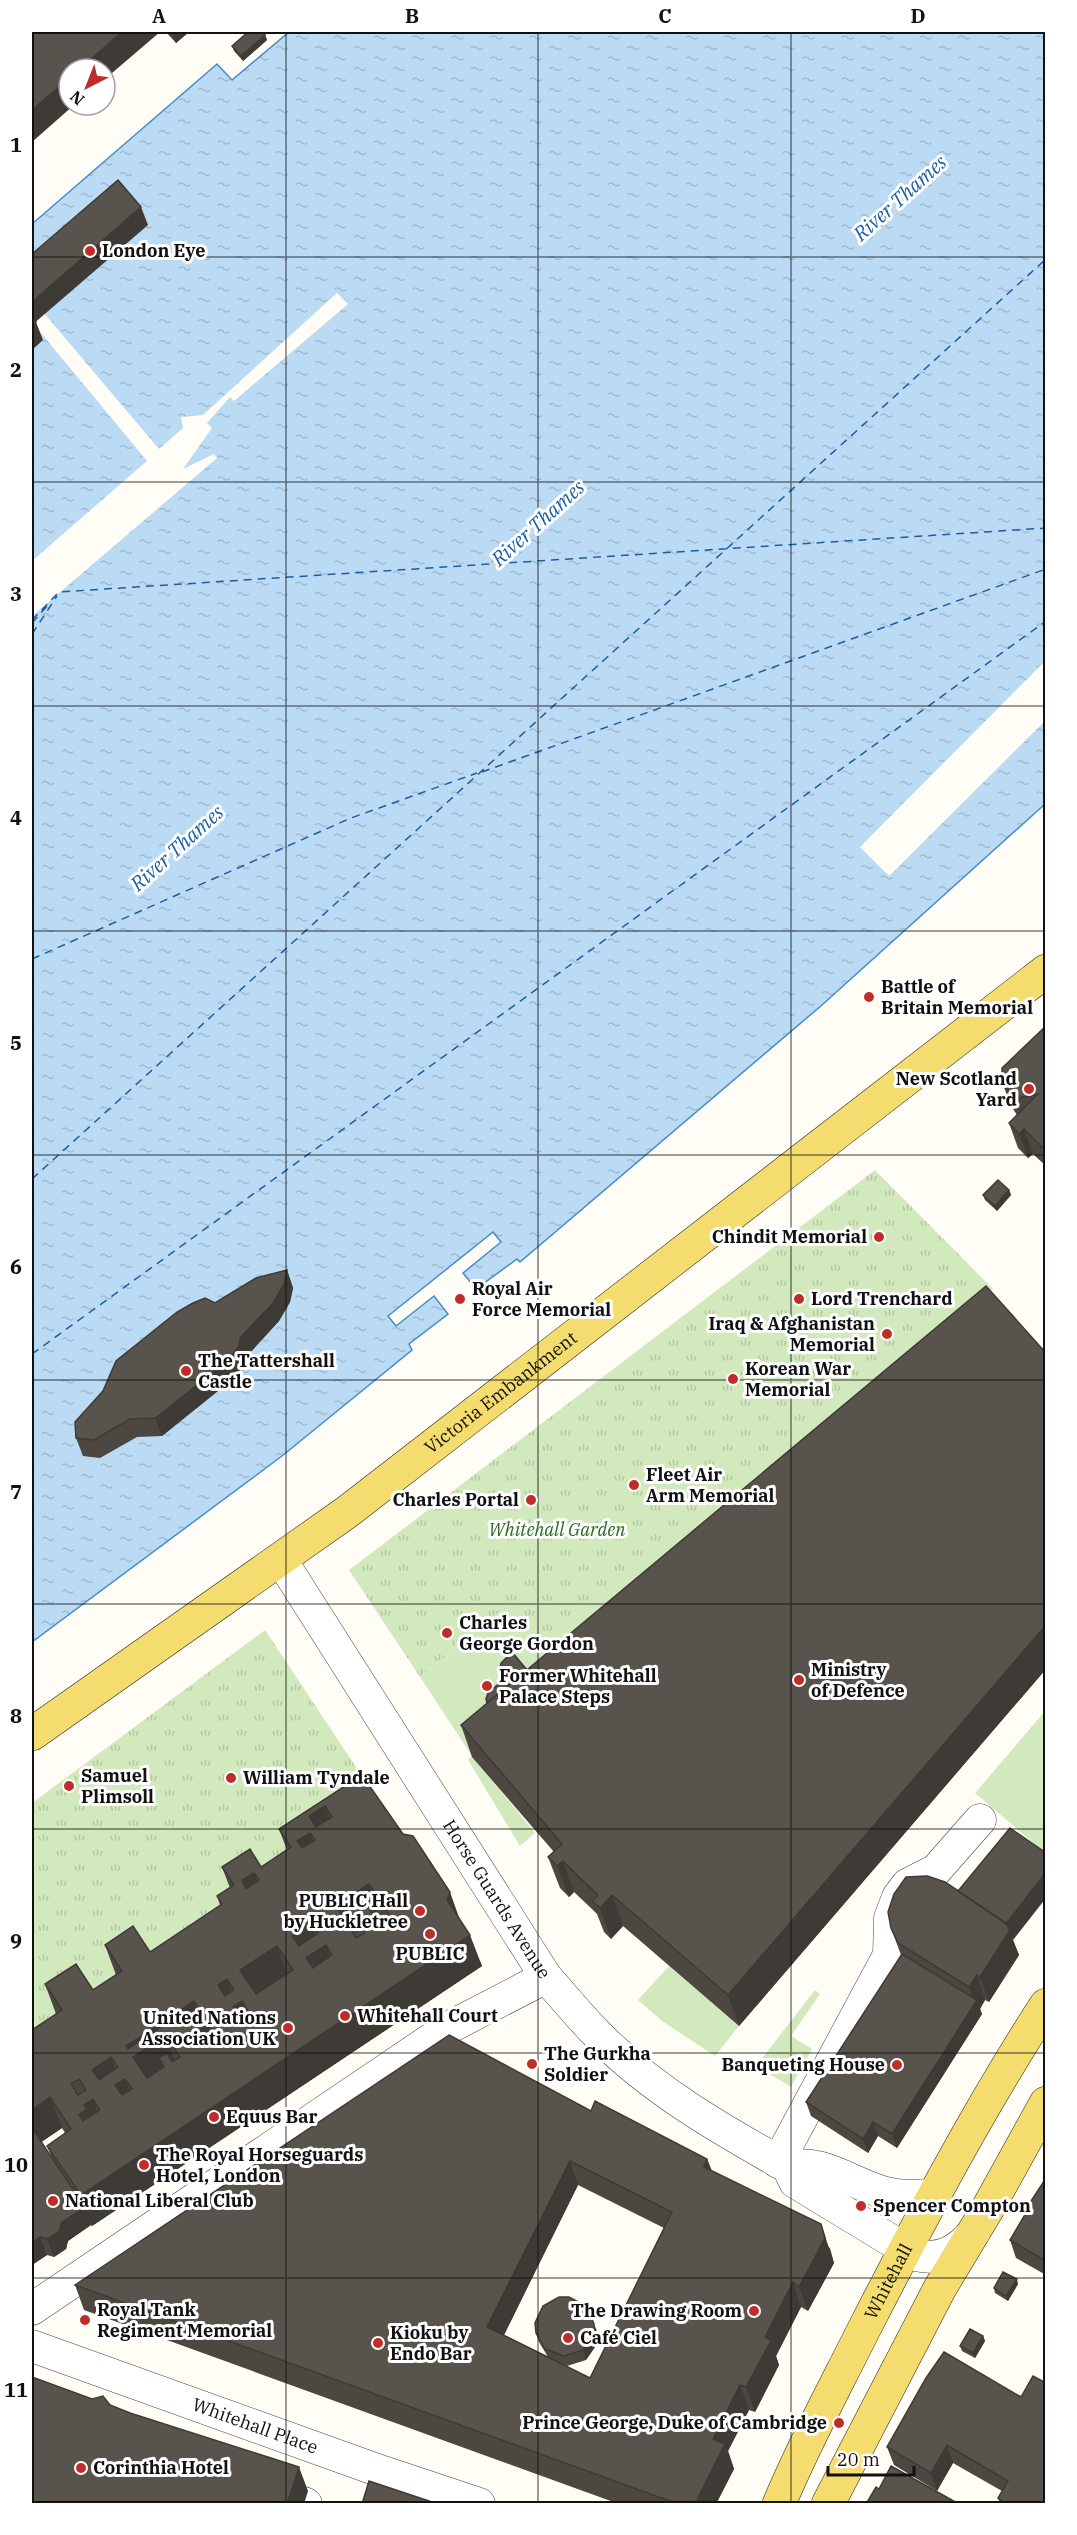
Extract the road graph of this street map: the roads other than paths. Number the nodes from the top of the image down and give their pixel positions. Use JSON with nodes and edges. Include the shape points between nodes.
{"nodes":[{"id":1,"x":1046,"y":971,"type":"edge"},
{"id":2,"x":281,"y":1560,"type":"junction"},
{"id":3,"x":32,"y":1734,"type":"edge"},
{"id":4,"x":980,"y":1820,"type":"dead end"},
{"id":5,"x":546,"y":1977,"type":"junction"},
{"id":6,"x":1046,"y":2005,"type":"edge"},
{"id":7,"x":1046,"y":2103,"type":"edge"},
{"id":8,"x":783,"y":2164,"type":"junction"},
{"id":9,"x":933,"y":2195,"type":"junction"},
{"id":10,"x":974,"y":2232,"type":"junction"},
{"id":11,"x":905,"y":2249,"type":"junction"},
{"id":12,"x":32,"y":2309,"type":"edge"},
{"id":13,"x":32,"y":2346,"type":"edge"},
{"id":14,"x":383,"y":2472,"type":"junction"},
{"id":15,"x":373,"y":2501,"type":"edge"},
{"id":16,"x":479,"y":2504,"type":"edge"},
{"id":17,"x":779,"y":2504,"type":"edge"},
{"id":18,"x":828,"y":2504,"type":"edge"}],
"edges":[{"from":1,"to":2,"type":"main road","name":"Victoria Embankment"},
{"from":2,"to":3,"type":"main road","name":"Victoria Embankment"},
{"from":2,"to":5,"type":"street","name":"Horse Guards Avenue"},
{"from":4,"to":8,"type":"street","via":[[936,1870],[907,1885],[898,1897],[888,1934],[889,1955]]},
{"from":5,"to":8,"type":"street","name":"Horse Guards Avenue","via":[[599,2036],[638,2071],[680,2102]]},
{"from":5,"to":12,"type":"street","via":[[448,2028]]},
{"from":6,"to":9,"type":"main road","name":"Whitehall","via":[[999,2078]]},
{"from":7,"to":10,"type":"main road"},
{"from":8,"to":9,"type":"street","via":[[804,2163],[902,2196]]},
{"from":8,"to":11,"type":"street","name":"Horse Guards Avenue","via":[[795,2182]]},
{"from":9,"to":11,"type":"main road","name":"Whitehall"},
{"from":10,"to":11,"type":"street","name":"Horse Guards Avenue","via":[[964,2244],[940,2256],[926,2257]]},
{"from":10,"to":18,"type":"main road","via":[[940,2288]]},
{"from":11,"to":17,"type":"main road","name":"Whitehall","via":[[817,2419]]},
{"from":13,"to":14,"type":"street","name":"Whitehall Place"},
{"from":14,"to":15,"type":"street"},
{"from":14,"to":16,"type":"street","name":"Whitehall Place"}]}
